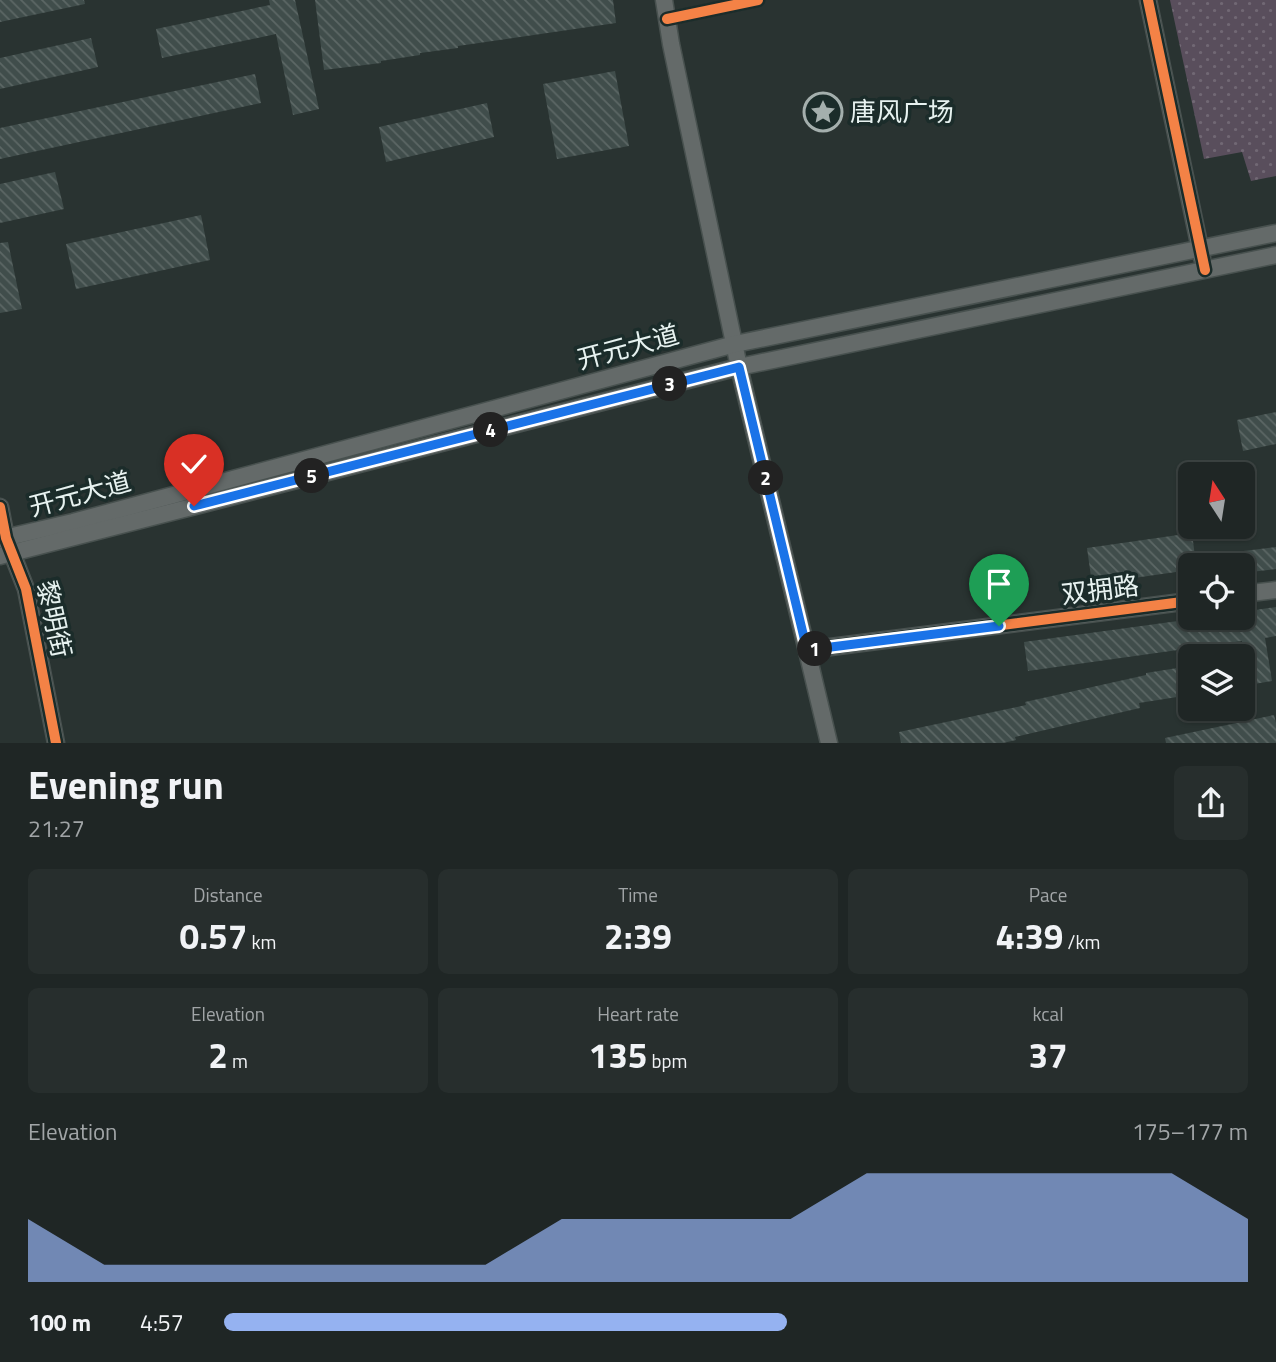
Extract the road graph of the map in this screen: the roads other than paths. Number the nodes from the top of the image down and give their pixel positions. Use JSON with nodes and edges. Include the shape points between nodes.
{"nodes":[{"id":1,"x":664,"y":0,"type":"edge"},
{"id":2,"x":758,"y":0,"type":"edge"},
{"id":3,"x":1148,"y":0,"type":"edge"},
{"id":4,"x":667,"y":19,"type":"junction"},
{"id":5,"x":1276,"y":233,"type":"edge"},
{"id":6,"x":1200,"y":248,"type":"junction"},
{"id":7,"x":1276,"y":255,"type":"edge"},
{"id":8,"x":1205,"y":270,"type":"junction"},
{"id":9,"x":735,"y":344,"type":"junction"},
{"id":10,"x":739,"y":367,"type":"junction"},
{"id":11,"x":0,"y":507,"type":"edge"},
{"id":12,"x":5,"y":546,"type":"edge"},
{"id":13,"x":1276,"y":590,"type":"edge"},
{"id":14,"x":1255,"y":592,"type":"edge"},
{"id":15,"x":1178,"y":603,"type":"edge"},
{"id":16,"x":807,"y":650,"type":"junction"},
{"id":17,"x":56,"y":743,"type":"edge"},
{"id":18,"x":829,"y":743,"type":"edge"}],
"edges":[{"from":1,"to":4,"type":"main road"},
{"from":2,"to":4,"type":"street"},
{"from":3,"to":6,"type":"main road"},
{"from":4,"to":9,"type":"main road"},
{"from":5,"to":6,"type":"main road","name":"开元大道"},
{"from":6,"to":8,"type":"main road"},
{"from":6,"to":9,"type":"main road","name":"开元大道"},
{"from":7,"to":8,"type":"main road","name":"开元大道"},
{"from":8,"to":10,"type":"main road","name":"开元大道"},
{"from":9,"to":10,"type":"main road"},
{"from":9,"to":12,"type":"main road","name":"开元大道","via":[[86,518]]},
{"from":10,"to":12,"type":"main road","name":"开元大道"},
{"from":10,"to":16,"type":"main road"},
{"from":11,"to":12,"type":"main road","name":"黎明街"},
{"from":12,"to":17,"type":"main road","name":"黎明街","via":[[26,589]]},
{"from":13,"to":14,"type":"main road"},
{"from":15,"to":16,"type":"main road","name":"双拥路"},
{"from":16,"to":18,"type":"main road"}]}
